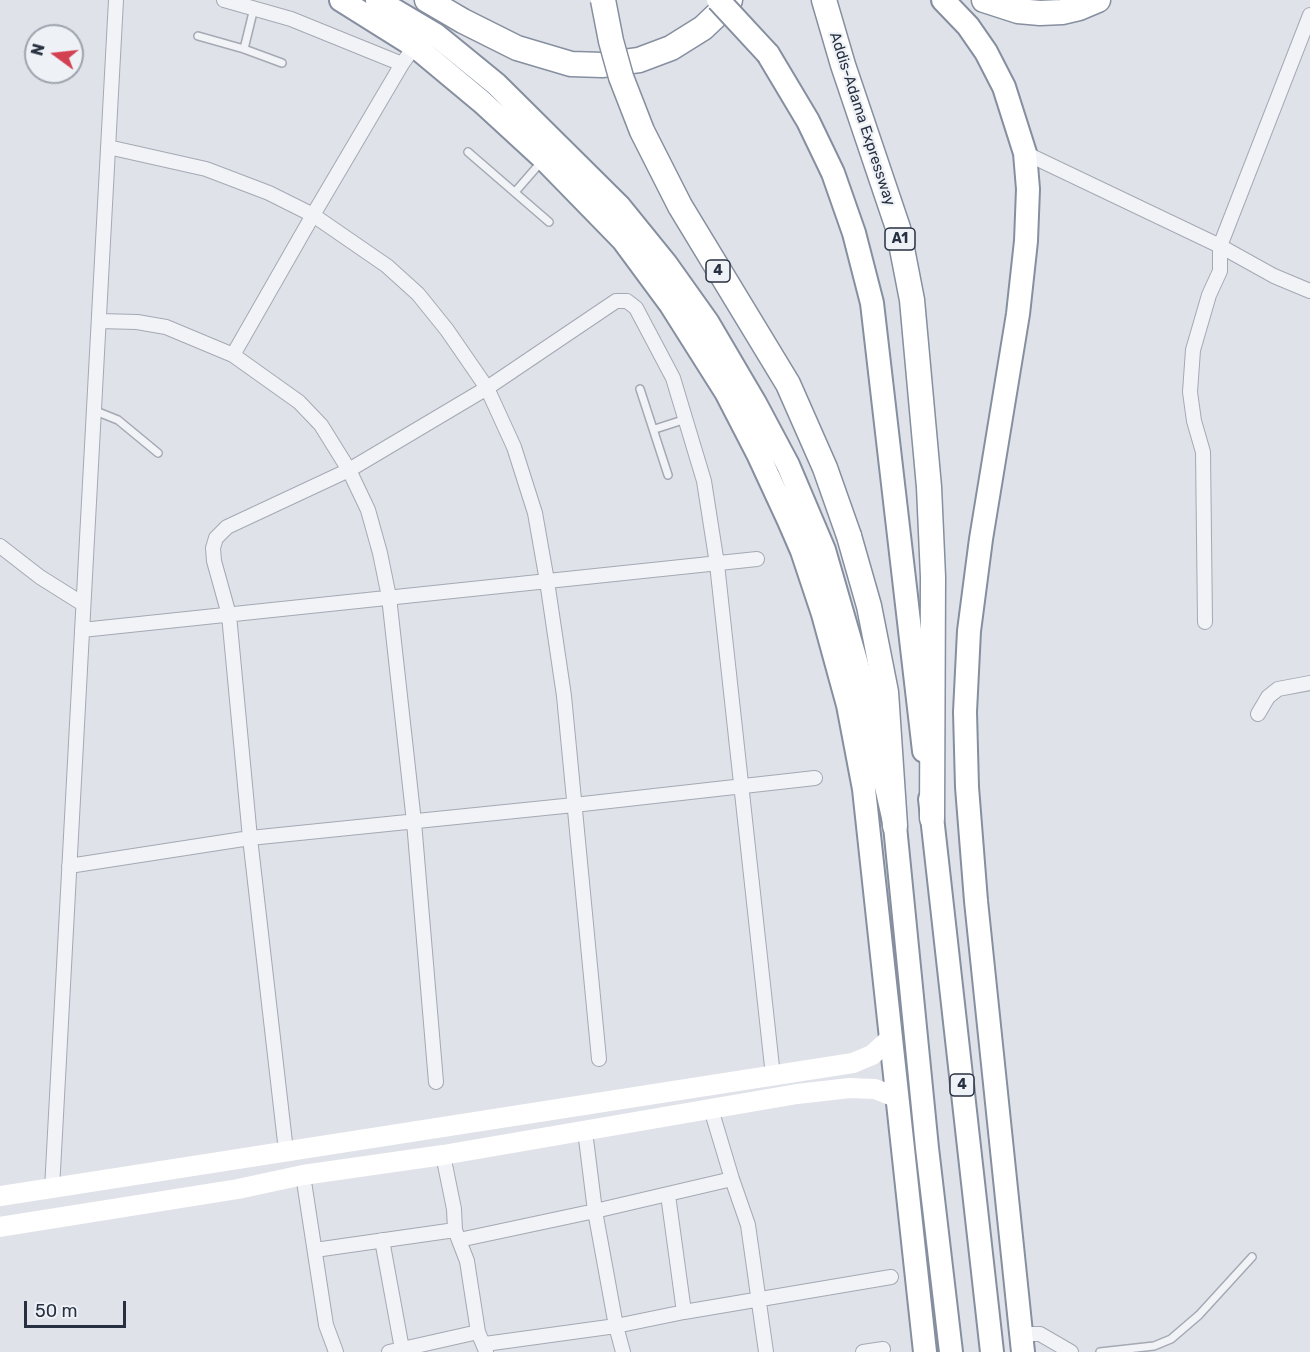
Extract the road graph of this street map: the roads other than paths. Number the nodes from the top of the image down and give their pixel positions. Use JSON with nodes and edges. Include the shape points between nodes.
{"nodes":[{"id":1,"x":116,"y":0,"type":"edge"},
{"id":2,"x":224,"y":0,"type":"edge"},
{"id":3,"x":341,"y":0,"type":"edge"},
{"id":4,"x":377,"y":0,"type":"edge"},
{"id":5,"x":427,"y":0,"type":"edge"},
{"id":6,"x":603,"y":0,"type":"edge"},
{"id":7,"x":718,"y":0,"type":"edge"},
{"id":8,"x":730,"y":0,"type":"edge"},
{"id":9,"x":824,"y":0,"type":"edge"},
{"id":10,"x":943,"y":0,"type":"edge"},
{"id":11,"x":984,"y":0,"type":"edge"},
{"id":12,"x":1098,"y":0,"type":"edge"},
{"id":13,"x":254,"y":8,"type":"junction"},
{"id":14,"x":1310,"y":15,"type":"edge"},
{"id":15,"x":198,"y":36,"type":"dead end"},
{"id":16,"x":244,"y":49,"type":"junction"},
{"id":17,"x":408,"y":56,"type":"junction"},
{"id":18,"x":282,"y":63,"type":"dead end"},
{"id":19,"x":108,"y":147,"type":"junction"},
{"id":20,"x":468,"y":152,"type":"dead end"},
{"id":21,"x":1026,"y":153,"type":"junction"},
{"id":22,"x":544,"y":159,"type":"junction"},
{"id":23,"x":515,"y":192,"type":"junction"},
{"id":24,"x":313,"y":215,"type":"junction"},
{"id":25,"x":549,"y":222,"type":"dead end"},
{"id":26,"x":1220,"y":246,"type":"junction"},
{"id":27,"x":1310,"y":291,"type":"edge"},
{"id":28,"x":99,"y":321,"type":"junction"},
{"id":29,"x":233,"y":355,"type":"junction"},
{"id":30,"x":487,"y":388,"type":"junction"},
{"id":31,"x":640,"y":389,"type":"dead end"},
{"id":32,"x":93,"y":410,"type":"junction"},
{"id":33,"x":686,"y":419,"type":"junction"},
{"id":34,"x":655,"y":429,"type":"junction"},
{"id":35,"x":158,"y":453,"type":"dead end"},
{"id":36,"x":349,"y":470,"type":"junction"},
{"id":37,"x":668,"y":475,"type":"dead end"},
{"id":38,"x":928,"y":488,"type":"joint"},
{"id":39,"x":0,"y":546,"type":"edge"},
{"id":40,"x":757,"y":559,"type":"dead end"},
{"id":41,"x":717,"y":564,"type":"junction"},
{"id":42,"x":547,"y":581,"type":"junction"},
{"id":43,"x":389,"y":597,"type":"junction"},
{"id":44,"x":83,"y":604,"type":"junction"},
{"id":45,"x":229,"y":615,"type":"junction"},
{"id":46,"x":1205,"y":622,"type":"dead end"},
{"id":47,"x":82,"y":630,"type":"junction"},
{"id":48,"x":1310,"y":682,"type":"edge"},
{"id":49,"x":1258,"y":714,"type":"dead end"},
{"id":50,"x":815,"y":778,"type":"dead end"},
{"id":51,"x":742,"y":786,"type":"junction"},
{"id":52,"x":574,"y":805,"type":"junction"},
{"id":53,"x":932,"y":818,"type":"junction"},
{"id":54,"x":414,"y":822,"type":"junction"},
{"id":55,"x":895,"y":826,"type":"junction"},
{"id":56,"x":250,"y":838,"type":"junction"},
{"id":57,"x":69,"y":866,"type":"junction"},
{"id":58,"x":891,"y":1038,"type":"junction"},
{"id":59,"x":599,"y":1059,"type":"dead end"},
{"id":60,"x":773,"y":1076,"type":"junction"},
{"id":61,"x":436,"y":1082,"type":"dead end"},
{"id":62,"x":898,"y":1098,"type":"junction"},
{"id":63,"x":711,"y":1109,"type":"junction"},
{"id":64,"x":585,"y":1131,"type":"junction"},
{"id":65,"x":286,"y":1151,"type":"junction"},
{"id":66,"x":443,"y":1155,"type":"junction"},
{"id":67,"x":303,"y":1175,"type":"junction"},
{"id":68,"x":732,"y":1179,"type":"junction"},
{"id":69,"x":52,"y":1189,"type":"junction"},
{"id":70,"x":668,"y":1195,"type":"junction"},
{"id":71,"x":0,"y":1196,"type":"edge"},
{"id":72,"x":595,"y":1212,"type":"junction"},
{"id":73,"x":0,"y":1227,"type":"edge"},
{"id":74,"x":457,"y":1235,"type":"junction"},
{"id":75,"x":382,"y":1240,"type":"junction"},
{"id":76,"x":315,"y":1250,"type":"junction"},
{"id":77,"x":1251,"y":1257,"type":"dead end"},
{"id":78,"x":891,"y":1277,"type":"dead end"},
{"id":79,"x":758,"y":1299,"type":"junction"},
{"id":80,"x":684,"y":1312,"type":"junction"},
{"id":81,"x":616,"y":1326,"type":"junction"},
{"id":82,"x":483,"y":1343,"type":"edge"},
{"id":83,"x":1022,"y":1343,"type":"edge"},
{"id":84,"x":883,"y":1349,"type":"dead end"},
{"id":85,"x":395,"y":1350,"type":"edge"},
{"id":86,"x":336,"y":1352,"type":"edge"},
{"id":87,"x":623,"y":1352,"type":"edge"},
{"id":88,"x":766,"y":1352,"type":"edge"},
{"id":89,"x":863,"y":1352,"type":"edge"},
{"id":90,"x":925,"y":1352,"type":"edge"},
{"id":91,"x":951,"y":1352,"type":"edge"},
{"id":92,"x":992,"y":1352,"type":"edge"},
{"id":93,"x":1071,"y":1352,"type":"edge"},
{"id":94,"x":1100,"y":1352,"type":"edge"}],
"edges":[{"from":1,"to":19,"type":"street"},
{"from":2,"to":13,"type":"street"},
{"from":3,"to":17,"type":"highway"},
{"from":4,"to":55,"type":"highway","via":[[436,35],[496,84],[619,206],[708,323],[783,456],[824,550],[863,685]]},
{"from":5,"to":8,"type":"highway","via":[[517,48],[571,64],[602,65],[639,60],[670,48],[703,28]]},
{"from":6,"to":55,"type":"highway","number":"4","bridge":true,"via":[[621,77],[642,131],[680,206],[788,384],[825,468],[869,606],[886,693]]},
{"from":7,"to":53,"type":"highway","bridge":true,"via":[[768,54],[808,121],[854,233],[872,303]]},
{"from":9,"to":38,"type":"highway","name":"Addis-Adama Expressway","number":"A1","via":[[898,228],[912,300]]},
{"from":10,"to":21,"type":"highway","via":[[986,52],[1004,87]]},
{"from":11,"to":12,"type":"highway","via":[[1018,11],[1040,13],[1062,12]]},
{"from":13,"to":16,"type":"lane"},
{"from":13,"to":17,"type":"street"},
{"from":14,"to":26,"type":"street"},
{"from":15,"to":16,"type":"lane"},
{"from":16,"to":18,"type":"lane"},
{"from":17,"to":22,"type":"highway","via":[[482,102]]},
{"from":17,"to":24,"type":"street"},
{"from":19,"to":24,"type":"street","via":[[206,169]]},
{"from":19,"to":28,"type":"street"},
{"from":20,"to":23,"type":"lane"},
{"from":21,"to":26,"type":"street"},
{"from":21,"to":83,"type":"highway","via":[[1024,262],[981,539],[964,712],[976,901]]},
{"from":22,"to":23,"type":"lane"},
{"from":22,"to":58,"type":"highway","via":[[622,240],[671,305],[726,392],[802,551],[848,705],[864,789]]},
{"from":23,"to":25,"type":"lane"},
{"from":24,"to":29,"type":"street"},
{"from":24,"to":30,"type":"street","via":[[387,266],[418,294]]},
{"from":26,"to":27,"type":"street"},
{"from":26,"to":46,"type":"street","via":[[1220,271],[1193,351],[1190,392],[1203,452]]},
{"from":28,"to":29,"type":"street","via":[[166,327]]},
{"from":28,"to":32,"type":"street"},
{"from":29,"to":36,"type":"street","via":[[298,402],[321,425]]},
{"from":30,"to":33,"type":"street","via":[[616,301],[627,301],[636,308],[673,378]]},
{"from":30,"to":36,"type":"street"},
{"from":30,"to":42,"type":"street","via":[[514,447],[535,513]]},
{"from":31,"to":34,"type":"lane"},
{"from":32,"to":35,"type":"lane","via":[[118,420]]},
{"from":32,"to":44,"type":"street"},
{"from":33,"to":34,"type":"lane"},
{"from":33,"to":41,"type":"street","via":[[704,482]]},
{"from":34,"to":37,"type":"lane"},
{"from":36,"to":43,"type":"street","via":[[368,510]]},
{"from":36,"to":45,"type":"street","via":[[227,527],[216,538],[214,561]]},
{"from":38,"to":53,"type":"highway","number":"4","via":[[933,578]]},
{"from":39,"to":44,"type":"street"},
{"from":40,"to":41,"type":"street"},
{"from":41,"to":42,"type":"street"},
{"from":41,"to":51,"type":"street"},
{"from":42,"to":43,"type":"street"},
{"from":42,"to":52,"type":"street","via":[[564,696]]},
{"from":43,"to":45,"type":"street"},
{"from":43,"to":54,"type":"street"},
{"from":44,"to":47,"type":"street"},
{"from":45,"to":47,"type":"street"},
{"from":45,"to":56,"type":"street"},
{"from":47,"to":57,"type":"street"},
{"from":48,"to":49,"type":"street","via":[[1278,689]]},
{"from":50,"to":51,"type":"street"},
{"from":51,"to":52,"type":"street"},
{"from":51,"to":60,"type":"street"},
{"from":52,"to":54,"type":"street"},
{"from":52,"to":59,"type":"street"},
{"from":53,"to":92,"type":"highway","number":"4"},
{"from":54,"to":56,"type":"street"},
{"from":54,"to":61,"type":"street"},
{"from":55,"to":91,"type":"highway","number":"4"},
{"from":56,"to":57,"type":"street"},
{"from":56,"to":65,"type":"street"},
{"from":57,"to":69,"type":"street"},
{"from":58,"to":60,"type":"main road","via":[[853,1063]]},
{"from":58,"to":62,"type":"highway"},
{"from":60,"to":65,"type":"main road"},
{"from":62,"to":63,"type":"main road","via":[[875,1089],[850,1088]]},
{"from":62,"to":90,"type":"highway"},
{"from":63,"to":64,"type":"main road"},
{"from":63,"to":68,"type":"street"},
{"from":64,"to":66,"type":"main road"},
{"from":64,"to":72,"type":"street"},
{"from":65,"to":69,"type":"main road"},
{"from":66,"to":67,"type":"main road"},
{"from":66,"to":74,"type":"street"},
{"from":67,"to":73,"type":"main road"},
{"from":67,"to":76,"type":"street"},
{"from":68,"to":70,"type":"street"},
{"from":68,"to":79,"type":"street","via":[[748,1225]]},
{"from":69,"to":71,"type":"main road"},
{"from":70,"to":72,"type":"street"},
{"from":70,"to":80,"type":"street"},
{"from":72,"to":74,"type":"street"},
{"from":72,"to":81,"type":"street"},
{"from":74,"to":75,"type":"street"},
{"from":74,"to":82,"type":"street","via":[[467,1261]]},
{"from":75,"to":76,"type":"street"},
{"from":75,"to":85,"type":"street"},
{"from":76,"to":86,"type":"street","via":[[326,1325]]},
{"from":77,"to":94,"type":"lane","via":[[1199,1315],[1171,1339],[1154,1346]]},
{"from":78,"to":79,"type":"street"},
{"from":79,"to":80,"type":"street"},
{"from":79,"to":88,"type":"street"},
{"from":80,"to":81,"type":"street"},
{"from":81,"to":82,"type":"street"},
{"from":81,"to":87,"type":"street"},
{"from":82,"to":85,"type":"street"},
{"from":83,"to":93,"type":"street","via":[[1040,1334]]},
{"from":84,"to":89,"type":"street"}]}
